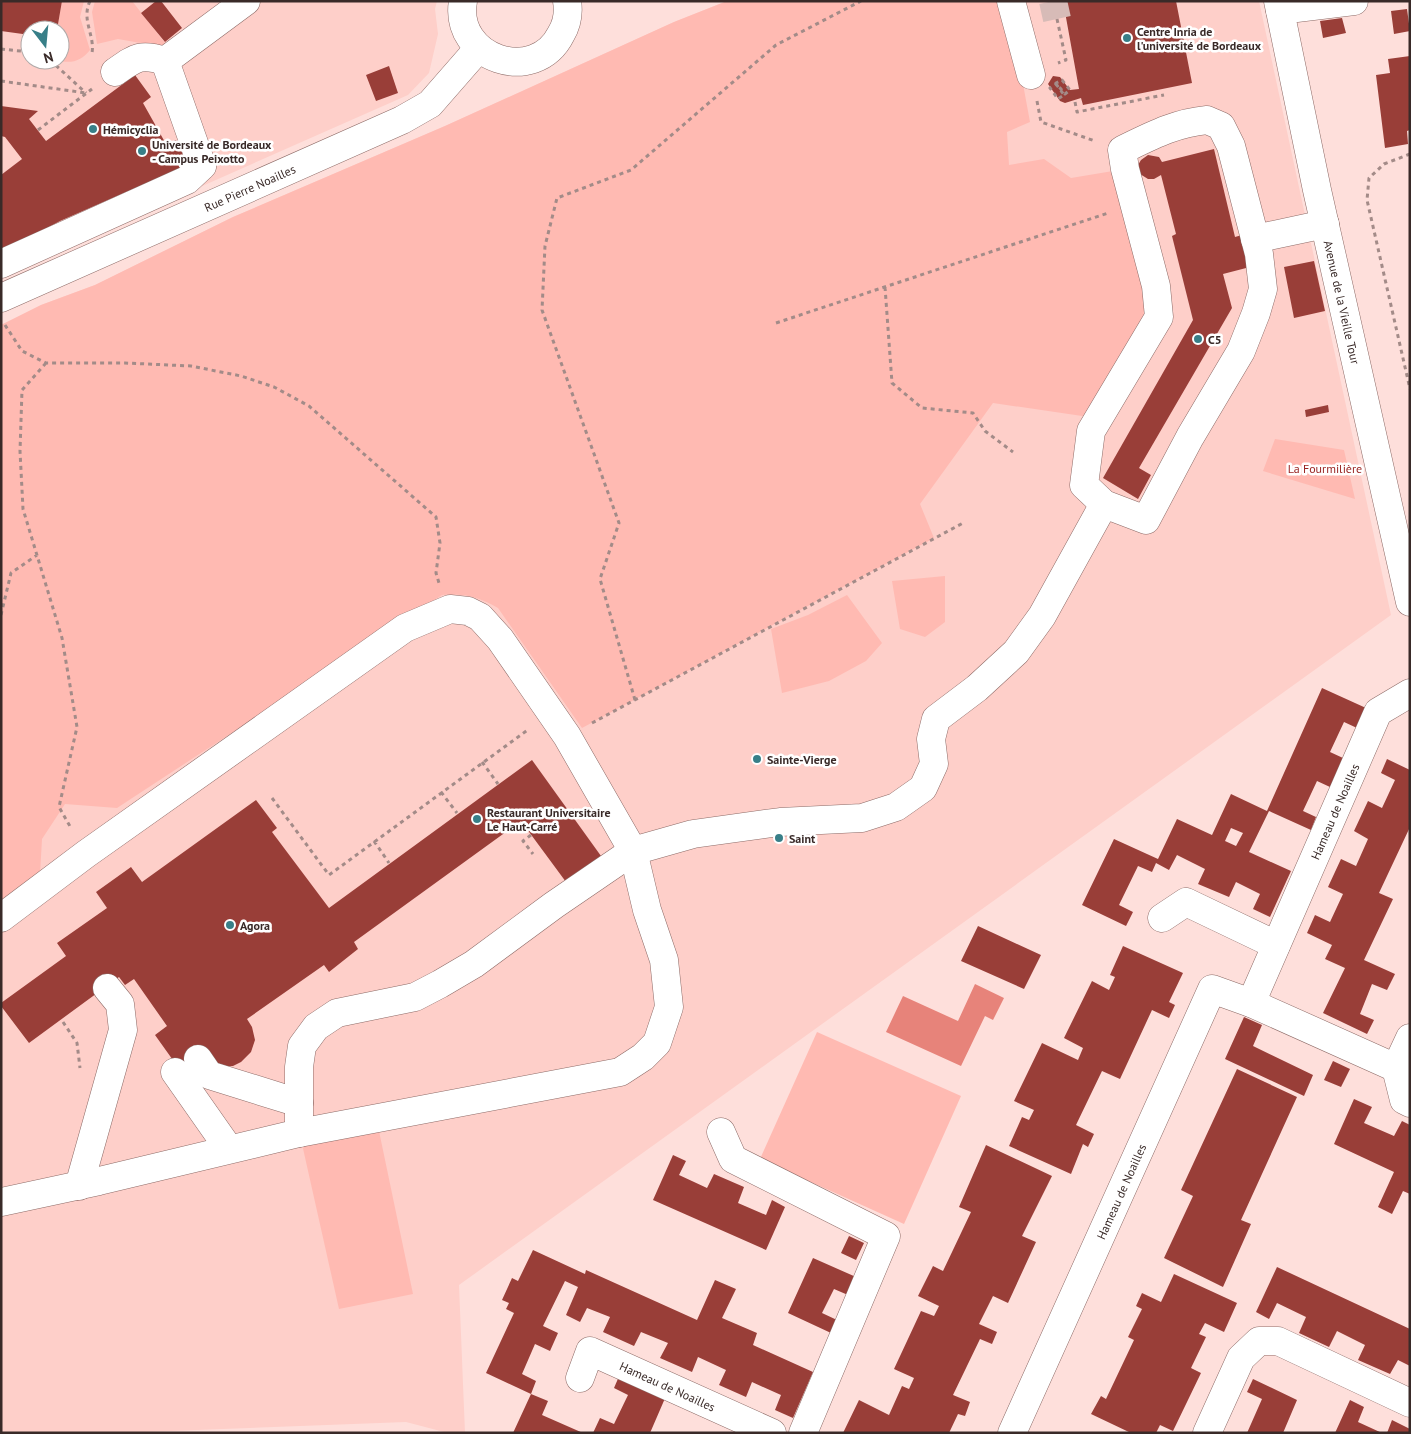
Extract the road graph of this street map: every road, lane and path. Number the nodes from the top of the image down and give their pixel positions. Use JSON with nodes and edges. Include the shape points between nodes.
{"nodes":[{"id":1,"x":90,"y":1,"type":"edge"},
{"id":2,"x":246,"y":1,"type":"edge"},
{"id":3,"x":463,"y":1,"type":"edge"},
{"id":4,"x":567,"y":1,"type":"edge"},
{"id":5,"x":862,"y":1,"type":"edge"},
{"id":6,"x":1011,"y":1,"type":"edge"},
{"id":7,"x":1354,"y":1,"type":"edge"},
{"id":8,"x":1279,"y":5,"type":"edge"},
{"id":9,"x":1057,"y":19,"type":"tunnel mouth"},
{"id":10,"x":1,"y":49,"type":"edge"},
{"id":11,"x":478,"y":49,"type":"junction"},
{"id":12,"x":20,"y":51,"type":"edge"},
{"id":13,"x":165,"y":61,"type":"junction"},
{"id":14,"x":103,"y":66,"type":"joint"},
{"id":15,"x":61,"y":70,"type":"edge"},
{"id":16,"x":1031,"y":75,"type":"junction"},
{"id":17,"x":1062,"y":80,"type":"joint"},
{"id":18,"x":1,"y":81,"type":"edge"},
{"id":19,"x":88,"y":85,"type":"dead end"},
{"id":20,"x":87,"y":94,"type":"junction"},
{"id":21,"x":1164,"y":95,"type":"dead end"},
{"id":22,"x":1075,"y":102,"type":"dead end"},
{"id":23,"x":38,"y":130,"type":"dead end"},
{"id":24,"x":1122,"y":150,"type":"junction"},
{"id":25,"x":1410,"y":154,"type":"edge"},
{"id":26,"x":1134,"y":204,"type":"junction"},
{"id":27,"x":1325,"y":224,"type":"junction"},
{"id":28,"x":1255,"y":239,"type":"junction"},
{"id":29,"x":1,"y":264,"type":"edge"},
{"id":30,"x":885,"y":287,"type":"junction"},
{"id":31,"x":1,"y":298,"type":"edge"},
{"id":32,"x":2,"y":319,"type":"edge"},
{"id":33,"x":776,"y":323,"type":"dead end"},
{"id":34,"x":46,"y":363,"type":"junction"},
{"id":35,"x":1410,"y":389,"type":"edge"},
{"id":36,"x":1013,"y":452,"type":"dead end"},
{"id":37,"x":1104,"y":504,"type":"junction"},
{"id":38,"x":963,"y":523,"type":"dead end"},
{"id":39,"x":37,"y":555,"type":"junction"},
{"id":40,"x":1410,"y":602,"type":"edge"},
{"id":41,"x":450,"y":609,"type":"junction"},
{"id":42,"x":1,"y":616,"type":"edge"},
{"id":43,"x":1410,"y":693,"type":"edge"},
{"id":44,"x":634,"y":700,"type":"junction"},
{"id":45,"x":551,"y":714,"type":"junction"},
{"id":46,"x":567,"y":736,"type":"junction"},
{"id":47,"x":482,"y":761,"type":"junction"},
{"id":48,"x":498,"y":784,"type":"dead end"},
{"id":49,"x":441,"y":792,"type":"junction"},
{"id":50,"x":272,"y":798,"type":"dead end"},
{"id":51,"x":457,"y":813,"type":"dead end"},
{"id":52,"x":531,"y":835,"type":"dead end"},
{"id":53,"x":374,"y":841,"type":"junction"},
{"id":54,"x":633,"y":851,"type":"junction"},
{"id":55,"x":86,"y":854,"type":"junction"},
{"id":56,"x":533,"y":854,"type":"dead end"},
{"id":57,"x":390,"y":863,"type":"dead end"},
{"id":58,"x":1,"y":918,"type":"edge"},
{"id":59,"x":1162,"y":918,"type":"dead end"},
{"id":60,"x":1276,"y":945,"type":"junction"},
{"id":61,"x":107,"y":988,"type":"dead end"},
{"id":62,"x":1251,"y":1003,"type":"junction"},
{"id":63,"x":63,"y":1022,"type":"dead end"},
{"id":64,"x":1410,"y":1038,"type":"edge"},
{"id":65,"x":1396,"y":1068,"type":"junction"},
{"id":66,"x":108,"y":1080,"type":"junction"},
{"id":67,"x":299,"y":1103,"type":"junction"},
{"id":68,"x":1410,"y":1103,"type":"edge"},
{"id":69,"x":721,"y":1132,"type":"dead end"},
{"id":70,"x":299,"y":1133,"type":"junction"},
{"id":71,"x":229,"y":1150,"type":"junction"},
{"id":72,"x":79,"y":1186,"type":"junction"},
{"id":73,"x":1,"y":1202,"type":"edge"},
{"id":74,"x":580,"y":1378,"type":"dead end"},
{"id":75,"x":1410,"y":1403,"type":"edge"},
{"id":76,"x":772,"y":1433,"type":"edge"},
{"id":77,"x":803,"y":1433,"type":"edge"},
{"id":78,"x":1012,"y":1433,"type":"edge"},
{"id":79,"x":1207,"y":1433,"type":"edge"}],
"edges":[{"from":1,"to":14,"type":"path","via":[[86,15]]},
{"from":2,"to":13,"type":"street"},
{"from":3,"to":11,"type":"street","via":[[463,20],[468,36]]},
{"from":4,"to":11,"type":"street","via":[[566,26],[558,42],[545,54],[529,62],[511,63]]},
{"from":5,"to":44,"type":"path","via":[[776,45],[632,170],[557,198],[545,246],[542,310],[619,524],[600,579]]},
{"from":6,"to":16,"type":"street"},
{"from":7,"to":8,"type":"street"},
{"from":8,"to":27,"type":"street","name":"Avenue de la Vieille Tour"},
{"from":9,"to":16,"type":"path","via":[[1066,60]]},
{"from":10,"to":12,"type":"path"},
{"from":11,"to":31,"type":"street","name":"Rue Pierre Noailles","via":[[430,104],[402,120]]},
{"from":13,"to":14,"type":"street","via":[[148,56]]},
{"from":13,"to":29,"type":"street","via":[[202,166],[187,180]]},
{"from":15,"to":20,"type":"path"},
{"from":16,"to":24,"type":"path","via":[[1041,122]]},
{"from":17,"to":17,"type":"path","via":[[1070,90],[1065,94],[1056,83]]},
{"from":18,"to":20,"type":"path"},
{"from":19,"to":20,"type":"path"},
{"from":20,"to":23,"type":"path"},
{"from":21,"to":22,"type":"path","via":[[1077,112]]},
{"from":24,"to":26,"type":"street"},
{"from":24,"to":28,"type":"street","via":[[1186,122],[1208,120],[1221,126],[1231,146]]},
{"from":25,"to":35,"type":"path","via":[[1384,164],[1369,178],[1367,200]]},
{"from":26,"to":30,"type":"path"},
{"from":26,"to":37,"type":"street","via":[[1156,286],[1159,317],[1091,431],[1084,485]]},
{"from":27,"to":28,"type":"street"},
{"from":27,"to":40,"type":"street","name":"Avenue de la Vieille Tour"},
{"from":28,"to":37,"type":"street","via":[[1263,290],[1256,313],[1241,350],[1146,520]]},
{"from":30,"to":33,"type":"path"},
{"from":30,"to":36,"type":"path","via":[[892,383],[922,408],[973,413],[985,431]]},
{"from":32,"to":34,"type":"path","via":[[22,351]]},
{"from":34,"to":39,"type":"path","via":[[22,390],[20,452],[23,509]]},
{"from":34,"to":41,"type":"path","via":[[191,366],[241,376],[274,387],[309,406],[436,517],[440,543],[436,573]]},
{"from":37,"to":54,"type":"street","via":[[1042,616],[1016,652],[977,688],[936,719],[931,739],[934,764],[923,788],[896,807],[862,818],[780,822],[692,834]]},
{"from":38,"to":44,"type":"path"},
{"from":39,"to":42,"type":"path","via":[[11,573]]},
{"from":39,"to":55,"type":"path","via":[[62,638],[77,727],[59,807]]},
{"from":41,"to":45,"type":"street","via":[[468,611],[480,617],[500,639]]},
{"from":41,"to":55,"type":"street","via":[[405,628]]},
{"from":43,"to":60,"type":"street","name":"Hameau de Noailles","via":[[1378,712]]},
{"from":44,"to":46,"type":"path"},
{"from":45,"to":46,"type":"street"},
{"from":45,"to":47,"type":"path"},
{"from":46,"to":54,"type":"street"},
{"from":47,"to":48,"type":"path"},
{"from":47,"to":49,"type":"path"},
{"from":49,"to":51,"type":"path"},
{"from":49,"to":53,"type":"path"},
{"from":50,"to":53,"type":"path","via":[[329,875]]},
{"from":52,"to":56,"type":"path","via":[[523,841]]},
{"from":53,"to":57,"type":"path"},
{"from":54,"to":67,"type":"street","via":[[474,964],[440,984],[415,997],[337,1013],[316,1027],[302,1046]]},
{"from":54,"to":70,"type":"street","via":[[647,910],[664,960],[669,1008],[657,1043],[643,1057],[620,1072]]},
{"from":55,"to":58,"type":"street"},
{"from":59,"to":60,"type":"street","via":[[1186,902]]},
{"from":60,"to":62,"type":"street","name":"Hameau de Noailles"},
{"from":61,"to":66,"type":"street","via":[[120,1004],[123,1030]]},
{"from":62,"to":65,"type":"street","name":"Hameau de Noailles"},
{"from":62,"to":78,"type":"street","name":"Hameau de Noailles","via":[[1212,988]]},
{"from":63,"to":66,"type":"path","via":[[77,1043],[80,1075]]},
{"from":64,"to":65,"type":"street"},
{"from":65,"to":68,"type":"street","via":[[1404,1100]]},
{"from":66,"to":72,"type":"street"},
{"from":67,"to":70,"type":"street"},
{"from":67,"to":71,"type":"street","via":[[186,1066]]},
{"from":69,"to":77,"type":"street","via":[[733,1158],[886,1236]]},
{"from":70,"to":71,"type":"street"},
{"from":71,"to":72,"type":"street"},
{"from":72,"to":73,"type":"street"},
{"from":74,"to":76,"type":"street","name":"Hameau de Noailles","via":[[590,1351]]},
{"from":75,"to":79,"type":"street","via":[[1278,1341],[1258,1341],[1240,1358]]}]}
